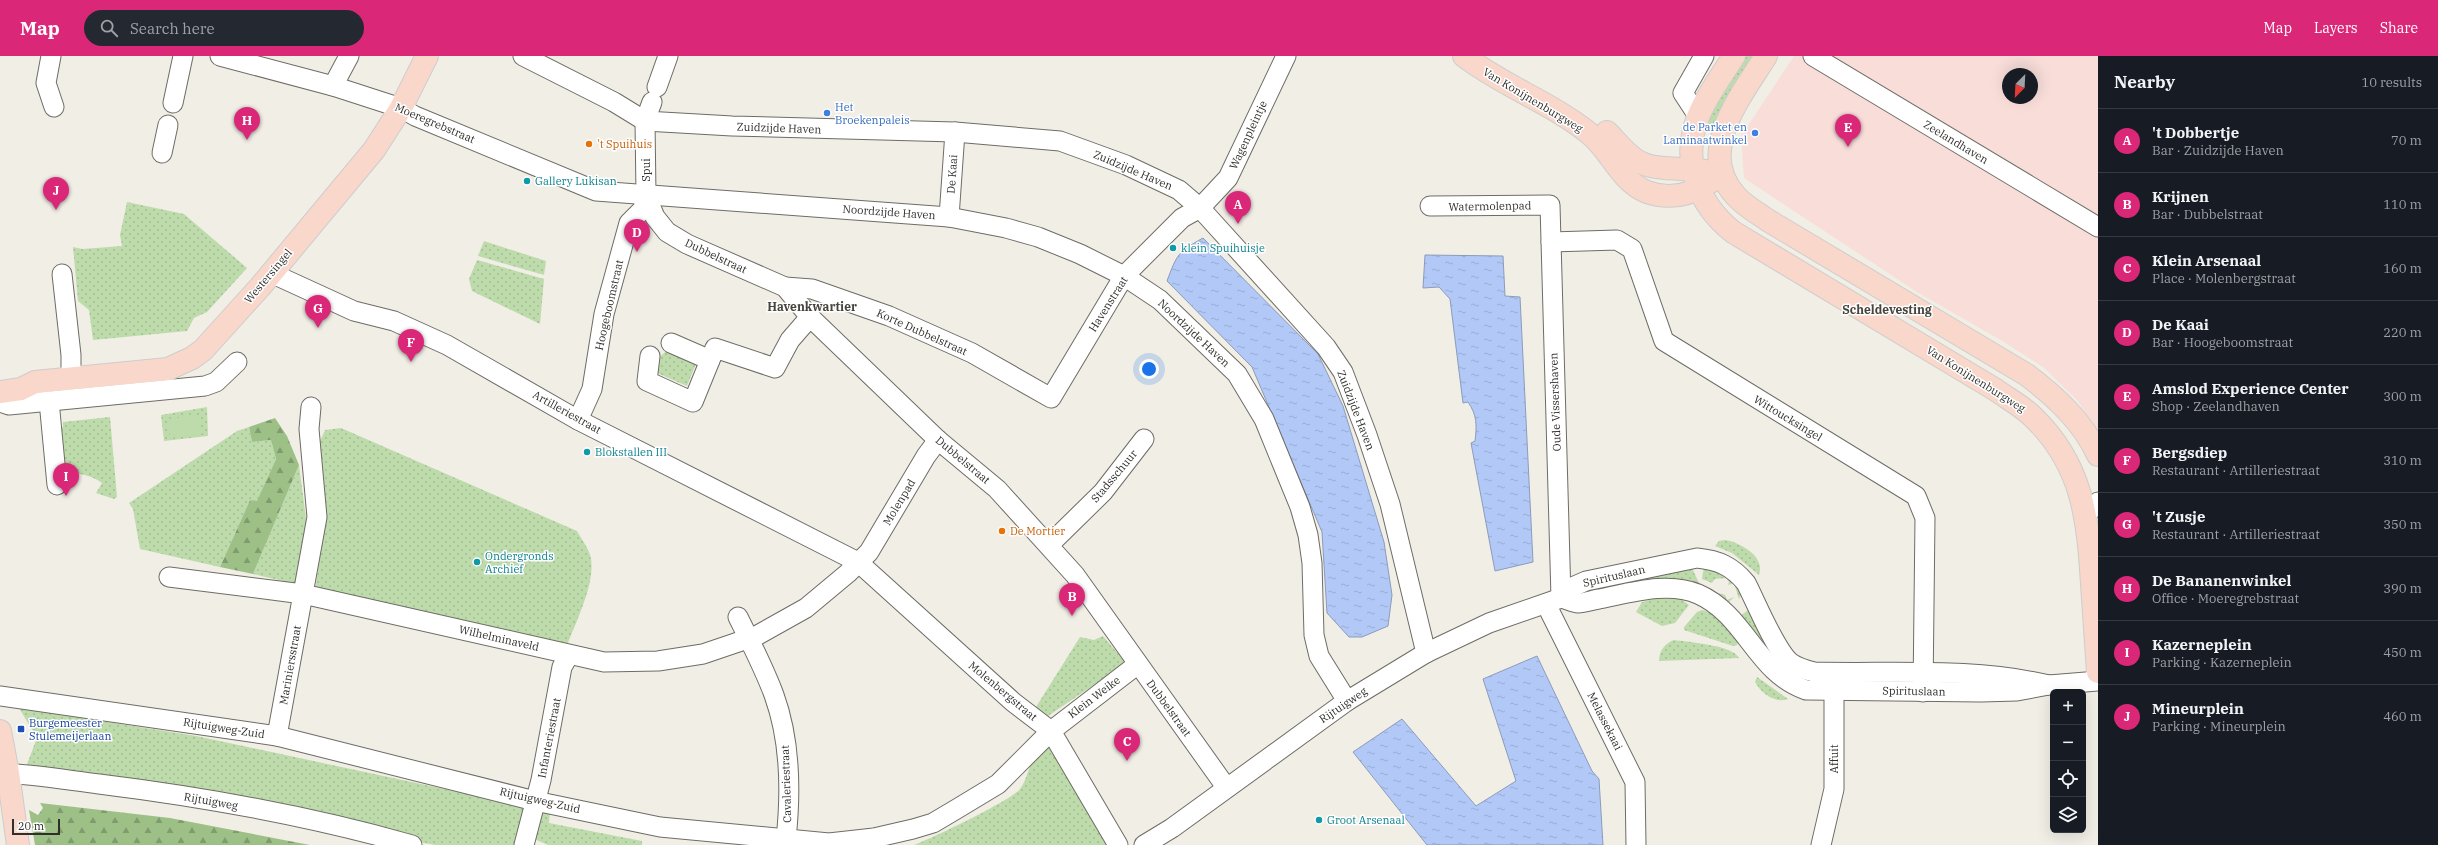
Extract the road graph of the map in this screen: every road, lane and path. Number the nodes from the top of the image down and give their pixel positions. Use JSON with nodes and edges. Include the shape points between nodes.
{"nodes":[{"id":1,"x":51,"y":56,"type":"edge"},
{"id":2,"x":183,"y":56,"type":"edge"},
{"id":3,"x":220,"y":56,"type":"edge"},
{"id":4,"x":349,"y":56,"type":"edge"},
{"id":5,"x":427,"y":56,"type":"edge"},
{"id":6,"x":668,"y":56,"type":"edge"},
{"id":7,"x":1286,"y":56,"type":"edge"},
{"id":8,"x":1464,"y":56,"type":"edge"},
{"id":9,"x":1482,"y":56,"type":"edge"},
{"id":10,"x":1704,"y":56,"type":"edge"},
{"id":11,"x":1734,"y":56,"type":"edge"},
{"id":12,"x":1766,"y":56,"type":"edge"},
{"id":13,"x":1813,"y":56,"type":"edge"},
{"id":14,"x":532,"y":58,"type":"edge"},
{"id":15,"x":333,"y":86,"type":"junction"},
{"id":16,"x":172,"y":104,"type":"dead end"},
{"id":17,"x":54,"y":107,"type":"dead end"},
{"id":18,"x":401,"y":108,"type":"junction"},
{"id":19,"x":1698,"y":116,"type":"junction"},
{"id":20,"x":645,"y":122,"type":"junction"},
{"id":21,"x":168,"y":125,"type":"dead end"},
{"id":22,"x":955,"y":132,"type":"junction"},
{"id":23,"x":162,"y":153,"type":"dead end"},
{"id":24,"x":1692,"y":168,"type":"junction"},
{"id":25,"x":1722,"y":173,"type":"junction"},
{"id":26,"x":1698,"y":190,"type":"junction"},
{"id":27,"x":646,"y":195,"type":"junction"},
{"id":28,"x":1550,"y":205,"type":"joint"},
{"id":29,"x":1430,"y":206,"type":"dead end"},
{"id":30,"x":1200,"y":208,"type":"junction"},
{"id":31,"x":949,"y":217,"type":"junction"},
{"id":32,"x":2098,"y":227,"type":"edge"},
{"id":33,"x":1551,"y":242,"type":"junction"},
{"id":34,"x":271,"y":273,"type":"junction"},
{"id":35,"x":62,"y":274,"type":"dead end"},
{"id":36,"x":1124,"y":276,"type":"junction"},
{"id":37,"x":785,"y":287,"type":"junction"},
{"id":38,"x":810,"y":317,"type":"junction"},
{"id":39,"x":671,"y":343,"type":"dead end"},
{"id":40,"x":650,"y":356,"type":"dead end"},
{"id":41,"x":710,"y":360,"type":"junction"},
{"id":42,"x":237,"y":362,"type":"dead end"},
{"id":43,"x":71,"y":380,"type":"junction"},
{"id":44,"x":0,"y":381,"type":"edge"},
{"id":45,"x":35,"y":382,"type":"junction"},
{"id":46,"x":0,"y":392,"type":"edge"},
{"id":47,"x":1051,"y":398,"type":"joint"},
{"id":48,"x":49,"y":401,"type":"junction"},
{"id":49,"x":0,"y":402,"type":"edge"},
{"id":50,"x":311,"y":407,"type":"dead end"},
{"id":51,"x":578,"y":420,"type":"junction"},
{"id":52,"x":1144,"y":439,"type":"dead end"},
{"id":53,"x":938,"y":440,"type":"junction"},
{"id":54,"x":2098,"y":455,"type":"edge"},
{"id":55,"x":57,"y":485,"type":"dead end"},
{"id":56,"x":2092,"y":509,"type":"edge"},
{"id":57,"x":1049,"y":545,"type":"junction"},
{"id":58,"x":858,"y":562,"type":"junction"},
{"id":59,"x":169,"y":577,"type":"dead end"},
{"id":60,"x":302,"y":594,"type":"junction"},
{"id":61,"x":2096,"y":599,"type":"edge"},
{"id":62,"x":1553,"y":601,"type":"junction"},
{"id":63,"x":738,"y":617,"type":"dead end"},
{"id":64,"x":749,"y":639,"type":"junction"},
{"id":65,"x":1426,"y":653,"type":"junction"},
{"id":66,"x":569,"y":655,"type":"junction"},
{"id":67,"x":1138,"y":664,"type":"junction"},
{"id":68,"x":1834,"y":672,"type":"junction"},
{"id":69,"x":1922,"y":672,"type":"junction"},
{"id":70,"x":2098,"y":672,"type":"edge"},
{"id":71,"x":2098,"y":681,"type":"edge"},
{"id":72,"x":2049,"y":685,"type":"junction"},
{"id":73,"x":1834,"y":691,"type":"junction"},
{"id":74,"x":1923,"y":692,"type":"junction"},
{"id":75,"x":0,"y":696,"type":"edge"},
{"id":76,"x":1347,"y":701,"type":"junction"},
{"id":77,"x":1051,"y":730,"type":"junction"},
{"id":78,"x":0,"y":732,"type":"edge"},
{"id":79,"x":277,"y":736,"type":"junction"},
{"id":80,"x":4,"y":773,"type":"edge"},
{"id":81,"x":1226,"y":787,"type":"junction"},
{"id":82,"x":535,"y":800,"type":"junction"},
{"id":83,"x":786,"y":839,"type":"junction"},
{"id":84,"x":18,"y":845,"type":"edge"},
{"id":85,"x":412,"y":845,"type":"edge"},
{"id":86,"x":524,"y":845,"type":"edge"},
{"id":87,"x":1118,"y":845,"type":"edge"},
{"id":88,"x":1144,"y":845,"type":"edge"},
{"id":89,"x":1636,"y":845,"type":"edge"},
{"id":90,"x":1821,"y":845,"type":"edge"}],
"edges":[{"from":1,"to":17,"type":"street","via":[[46,83]]},
{"from":2,"to":16,"type":"street"},
{"from":3,"to":15,"type":"street","name":"Moeregrebstraat"},
{"from":4,"to":15,"type":"street"},
{"from":5,"to":18,"type":"main road","name":"Westersingel"},
{"from":6,"to":20,"type":"street"},
{"from":7,"to":30,"type":"street","name":"Wagenpleintje","via":[[1228,178]]},
{"from":8,"to":26,"type":"main road","name":"Van Konijnenburgweg","via":[[1481,70],[1585,130],[1602,146],[1628,179],[1641,189],[1671,196]]},
{"from":9,"to":24,"type":"main road","name":"Van Konijnenburgweg","via":[[1585,114],[1640,162],[1651,166]]},
{"from":10,"to":19,"type":"street","via":[[1683,93]]},
{"from":11,"to":19,"type":"main road"},
{"from":12,"to":25,"type":"main road","via":[[1723,131],[1720,148]]},
{"from":13,"to":32,"type":"street","name":"Zeelandhaven"},
{"from":14,"to":20,"type":"street","via":[[614,102]]},
{"from":15,"to":18,"type":"street","name":"Moeregrebstraat"},
{"from":18,"to":27,"type":"street","name":"Moeregrebstraat","via":[[596,191]]},
{"from":18,"to":34,"type":"main road","name":"Westersingel","via":[[374,150]]},
{"from":19,"to":24,"type":"main road","via":[[1692,141]]},
{"from":20,"to":22,"type":"street","name":"Zuidzijde Haven"},
{"from":20,"to":27,"type":"street","name":"Spui"},
{"from":21,"to":23,"type":"street"},
{"from":22,"to":30,"type":"street","name":"Zuidzijde Haven","via":[[1060,141],[1126,165],[1179,190]]},
{"from":22,"to":31,"type":"street","name":"De Kaai"},
{"from":24,"to":25,"type":"main road","name":"Van Konijnenburgweg"},
{"from":24,"to":26,"type":"main road","name":"Van Konijnenburgweg"},
{"from":25,"to":26,"type":"main road","name":"Van Konijnenburgweg"},
{"from":25,"to":54,"type":"main road","via":[[1734,194],[1769,221],[1897,296],[2042,386],[2075,418]]},
{"from":26,"to":56,"type":"main road","name":"Van Konijnenburgweg","via":[[1713,213],[1733,232],[1996,390],[2033,416],[2067,461]]},
{"from":27,"to":31,"type":"street","name":"Noordzijde Haven"},
{"from":27,"to":37,"type":"street","name":"Dubbelstraat","via":[[655,217],[667,232],[687,244]]},
{"from":27,"to":51,"type":"street","name":"Hoogeboomstraat","via":[[643,209],[629,223],[604,314],[592,389]]},
{"from":28,"to":29,"type":"street","name":"Watermolenpad"},
{"from":28,"to":33,"type":"street","name":"Oude Vissershaven"},
{"from":30,"to":36,"type":"street","name":"Havenstraat","via":[[1182,218]]},
{"from":30,"to":65,"type":"street","name":"Zuidzijde Haven","via":[[1326,346],[1344,372],[1390,504]]},
{"from":31,"to":36,"type":"street","name":"Noordzijde Haven","via":[[1038,237]]},
{"from":33,"to":62,"type":"street","name":"Oude Vissershaven"},
{"from":33,"to":69,"type":"street","name":"Wittoucksingel","via":[[1617,240],[1632,249],[1664,341],[1916,496],[1925,518]]},
{"from":34,"to":43,"type":"main road","name":"Westersingel","via":[[209,344],[192,358],[168,369]]},
{"from":34,"to":51,"type":"street","name":"Artilleriestraat","via":[[354,311],[394,321],[447,345]]},
{"from":35,"to":43,"type":"street","via":[[71,355]]},
{"from":36,"to":47,"type":"street","name":"Havenstraat"},
{"from":36,"to":76,"type":"street","name":"Noordzijde Haven","via":[[1160,300],[1238,374],[1264,420],[1300,507],[1308,535],[1312,563],[1314,635],[1319,656]]},
{"from":37,"to":38,"type":"street","name":"Dubbelstraat"},
{"from":37,"to":47,"type":"street","name":"Korte Dubbelstraat","via":[[812,289],[889,316],[972,354]]},
{"from":38,"to":41,"type":"street","via":[[790,340],[776,368],[715,348]]},
{"from":38,"to":53,"type":"street","name":"Dubbelstraat"},
{"from":39,"to":41,"type":"street"},
{"from":40,"to":41,"type":"street","via":[[646,381],[693,402]]},
{"from":42,"to":48,"type":"street","via":[[216,382],[205,386]]},
{"from":43,"to":45,"type":"main road","name":"Westersingel"},
{"from":44,"to":45,"type":"main road","name":"Westersingel","via":[[23,378]]},
{"from":45,"to":46,"type":"main road","name":"Westersingel","via":[[21,389]]},
{"from":48,"to":49,"type":"street","via":[[9,405]]},
{"from":48,"to":55,"type":"street"},
{"from":50,"to":60,"type":"street","via":[[309,429],[317,517]]},
{"from":51,"to":58,"type":"street","name":"Artilleriestraat"},
{"from":52,"to":57,"type":"street","name":"Stadsschuur","via":[[1103,492]]},
{"from":53,"to":57,"type":"street","name":"Dubbelstraat","via":[[997,489]]},
{"from":53,"to":58,"type":"street","name":"Molenpad","via":[[869,552]]},
{"from":56,"to":61,"type":"main road","name":"Van Konijnenburgweg","via":[[2089,529]]},
{"from":57,"to":67,"type":"street","name":"Dubbelstraat","via":[[1075,575]]},
{"from":58,"to":64,"type":"street","name":"Wilhelminaveld","via":[[806,608]]},
{"from":58,"to":77,"type":"street","name":"Molenbergstraat","via":[[1013,702]]},
{"from":59,"to":60,"type":"street","name":"Wilhelminaveld"},
{"from":60,"to":66,"type":"street","name":"Wilhelminaveld"},
{"from":60,"to":79,"type":"street","name":"Mariniersstraat"},
{"from":61,"to":70,"type":"main road","name":"Van Konijnenburgweg"},
{"from":62,"to":65,"type":"street","name":"Rijtuigweg","via":[[1489,623]]},
{"from":62,"to":68,"type":"street","name":"Spirituslaan","via":[[1570,588],[1586,581],[1697,558],[1715,560],[1738,573],[1746,583],[1780,651],[1790,663],[1814,672]]},
{"from":62,"to":73,"type":"street","name":"Spirituslaan","via":[[1578,603],[1651,590],[1686,590],[1704,597],[1725,611],[1756,651],[1783,680],[1806,690]]},
{"from":62,"to":89,"type":"street","name":"Melassekaai","via":[[1635,782]]},
{"from":63,"to":64,"type":"street","name":"Cavaleriestraat"},
{"from":64,"to":66,"type":"street","name":"Wilhelminaveld","via":[[703,654],[658,661],[604,662]]},
{"from":64,"to":83,"type":"street","name":"Cavaleriestraat","via":[[774,695],[787,751]]},
{"from":65,"to":76,"type":"street","name":"Rijtuigweg"},
{"from":66,"to":82,"type":"street","name":"Infanteriestraat","via":[[562,667]]},
{"from":67,"to":77,"type":"street","name":"Klein Weike"},
{"from":67,"to":81,"type":"street","name":"Dubbelstraat"},
{"from":68,"to":69,"type":"street","name":"Spirituslaan"},
{"from":68,"to":73,"type":"street","name":"Affuit"},
{"from":69,"to":72,"type":"street","name":"Spirituslaan","via":[[2010,676]]},
{"from":69,"to":74,"type":"street","name":"Wittoucksingel"},
{"from":71,"to":72,"type":"street","name":"Spirituslaan"},
{"from":72,"to":74,"type":"street","name":"Spirituslaan","via":[[2017,691]]},
{"from":73,"to":74,"type":"street","name":"Spirituslaan"},
{"from":73,"to":90,"type":"street","name":"Affuit","via":[[1834,789]]},
{"from":75,"to":79,"type":"street","name":"Rijtuigweg-Zuid","via":[[34,703]]},
{"from":76,"to":81,"type":"street","name":"Rijtuigweg"},
{"from":77,"to":83,"type":"street","name":"Rijtuigweg-Zuid","via":[[998,784],[933,823],[874,838],[829,843]]},
{"from":77,"to":87,"type":"street","name":"Molenbergstraat"},
{"from":78,"to":80,"type":"main road"},
{"from":79,"to":82,"type":"street","name":"Rijtuigweg-Zuid"},
{"from":80,"to":84,"type":"main road"},
{"from":80,"to":85,"type":"street","name":"Rijtuigweg","via":[[154,791],[365,832]]},
{"from":81,"to":88,"type":"street","name":"Rijtuigweg","via":[[1172,828]]},
{"from":82,"to":83,"type":"street","name":"Rijtuigweg-Zuid","via":[[660,827]]},
{"from":82,"to":86,"type":"street","name":"Infanteriestraat"}]}
